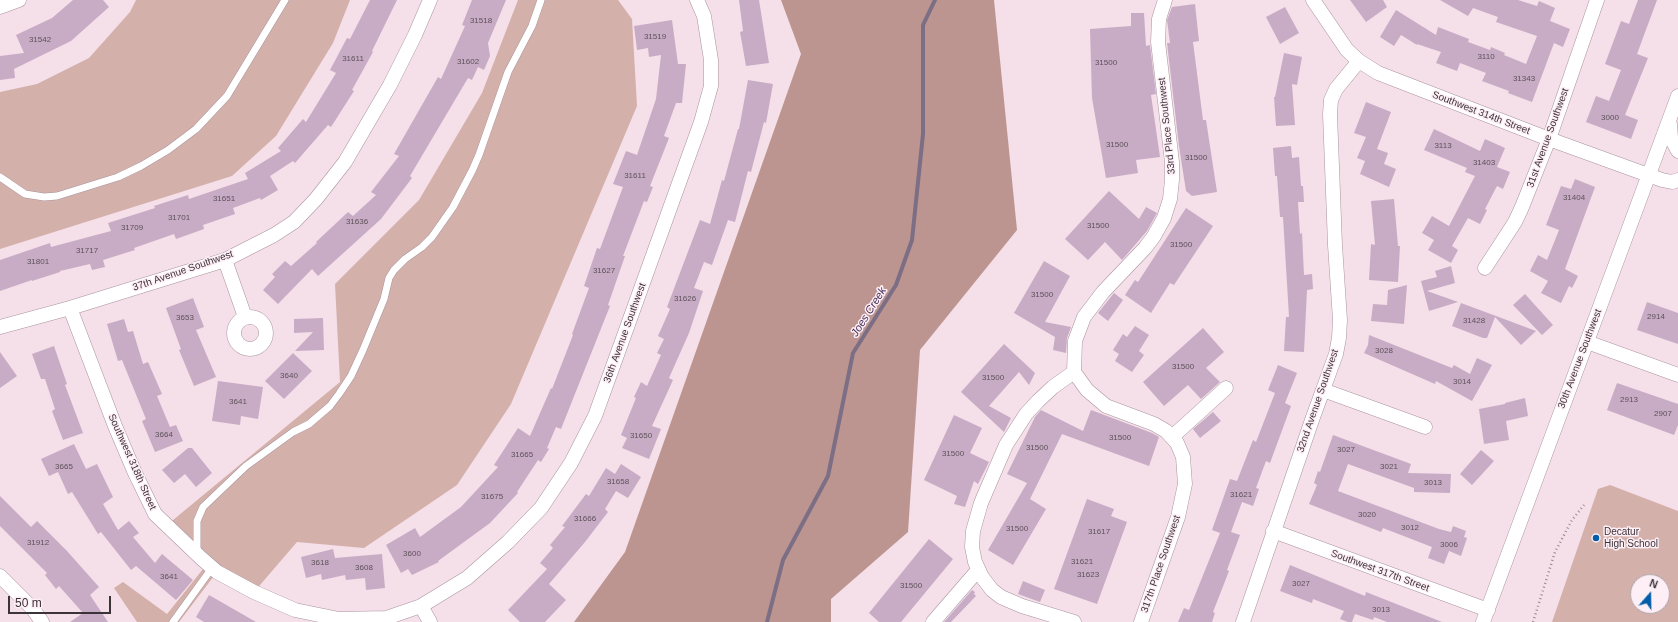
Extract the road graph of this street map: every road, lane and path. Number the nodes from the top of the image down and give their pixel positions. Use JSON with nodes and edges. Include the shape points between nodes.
{"nodes":[{"id":1,"x":19,"y":0,"type":"edge"},
{"id":2,"x":285,"y":0,"type":"edge"},
{"id":3,"x":430,"y":0,"type":"edge"},
{"id":4,"x":541,"y":0,"type":"edge"},
{"id":5,"x":697,"y":0,"type":"edge"},
{"id":6,"x":1165,"y":0,"type":"edge"},
{"id":7,"x":1313,"y":0,"type":"edge"},
{"id":8,"x":1597,"y":0,"type":"edge"},
{"id":9,"x":0,"y":7,"type":"edge"},
{"id":10,"x":1359,"y":61,"type":"junction"},
{"id":11,"x":1678,"y":96,"type":"edge"},
{"id":12,"x":1671,"y":115,"type":"junction"},
{"id":13,"x":1548,"y":139,"type":"junction"},
{"id":14,"x":1678,"y":151,"type":"edge"},
{"id":15,"x":1649,"y":176,"type":"junction"},
{"id":16,"x":0,"y":177,"type":"edge"},
{"id":17,"x":1678,"y":180,"type":"edge"},
{"id":18,"x":225,"y":260,"type":"junction"},
{"id":19,"x":1485,"y":268,"type":"dead end"},
{"id":20,"x":70,"y":308,"type":"junction"},
{"id":21,"x":245,"y":317,"type":"dead end"},
{"id":22,"x":0,"y":327,"type":"edge"},
{"id":23,"x":1587,"y":342,"type":"junction"},
{"id":24,"x":1074,"y":372,"type":"junction"},
{"id":25,"x":1678,"y":375,"type":"edge"},
{"id":26,"x":1226,"y":388,"type":"dead end"},
{"id":27,"x":1323,"y":390,"type":"junction"},
{"id":28,"x":1425,"y":427,"type":"dead end"},
{"id":29,"x":1172,"y":437,"type":"junction"},
{"id":30,"x":1584,"y":505,"type":"dead end"},
{"id":31,"x":1273,"y":531,"type":"junction"},
{"id":32,"x":197,"y":554,"type":"junction"},
{"id":33,"x":212,"y":568,"type":"junction"},
{"id":34,"x":978,"y":570,"type":"junction"},
{"id":35,"x":0,"y":576,"type":"edge"},
{"id":36,"x":422,"y":606,"type":"junction"},
{"id":37,"x":1486,"y":616,"type":"edge"},
{"id":38,"x":42,"y":622,"type":"edge"},
{"id":39,"x":173,"y":622,"type":"edge"},
{"id":40,"x":430,"y":622,"type":"edge"},
{"id":41,"x":933,"y":622,"type":"edge"},
{"id":42,"x":1074,"y":622,"type":"edge"},
{"id":43,"x":1141,"y":622,"type":"edge"},
{"id":44,"x":1243,"y":622,"type":"edge"},
{"id":45,"x":1533,"y":622,"type":"edge"}],
"edges":[{"from":1,"to":9,"type":"street"},
{"from":2,"to":16,"type":"lane","via":[[227,96],[196,129],[168,150],[118,177],[57,196],[25,194]]},
{"from":3,"to":18,"type":"street","name":"37th Avenue Southwest","via":[[383,98],[345,162],[321,193],[294,222]]},
{"from":4,"to":32,"type":"lane","via":[[532,26],[508,72],[474,167],[453,207],[432,237],[422,248],[405,259],[389,278],[384,299],[351,376],[330,406],[246,466],[203,507],[197,521]]},
{"from":5,"to":36,"type":"street","name":"36th Avenue Southwest","via":[[704,16],[712,60],[710,86],[701,122],[595,416],[571,463],[541,508],[508,542],[467,578]]},
{"from":6,"to":24,"type":"street","name":"33rd Place Southwest","via":[[1159,20],[1158,48],[1172,162],[1170,199],[1162,223],[1150,242],[1102,292],[1084,318],[1075,341]]},
{"from":7,"to":10,"type":"street","name":"Southwest 314th Street","via":[[1347,50]]},
{"from":8,"to":13,"type":"street","name":"31st Avenue Southwest"},
{"from":10,"to":13,"type":"street","name":"Southwest 314th Street","via":[[1378,73]]},
{"from":10,"to":27,"type":"street","name":"32nd Avenue Southwest","via":[[1336,88],[1331,100],[1340,320],[1336,354]]},
{"from":11,"to":12,"type":"street","name":"30th Avenue Southwest"},
{"from":12,"to":14,"type":"street","via":[[1671,138]]},
{"from":12,"to":15,"type":"street","name":"30th Avenue Southwest"},
{"from":13,"to":15,"type":"street","name":"Southwest 314th Street"},
{"from":13,"to":19,"type":"street","name":"31st Avenue Southwest","via":[[1515,222]]},
{"from":15,"to":17,"type":"street","name":"Southwest 314th Street","via":[[1667,182]]},
{"from":15,"to":23,"type":"street","name":"30th Avenue Southwest"},
{"from":18,"to":20,"type":"street","name":"37th Avenue Southwest"},
{"from":18,"to":21,"type":"street"},
{"from":20,"to":22,"type":"street","name":"37th Avenue Southwest"},
{"from":20,"to":32,"type":"street","name":"Southwest 318th Street","via":[[112,419],[155,514]]},
{"from":23,"to":25,"type":"street"},
{"from":23,"to":37,"type":"street","name":"30th Avenue Southwest"},
{"from":24,"to":29,"type":"street","name":"317th Place Southwest","via":[[1087,390],[1106,406],[1154,424]]},
{"from":24,"to":34,"type":"street","via":[[1038,401],[1017,427],[1002,452],[980,503],[973,531],[972,547]]},
{"from":26,"to":29,"type":"street"},
{"from":27,"to":28,"type":"street"},
{"from":27,"to":31,"type":"street","name":"32nd Avenue Southwest"},
{"from":29,"to":43,"type":"street","name":"317th Place Southwest","via":[[1184,462],[1183,498],[1177,524]]},
{"from":30,"to":45,"type":"path","via":[[1572,520],[1555,552]]},
{"from":31,"to":37,"type":"street","name":"Southwest 317th Street"},
{"from":31,"to":44,"type":"street","name":"32nd Avenue Southwest"},
{"from":32,"to":33,"type":"street","name":"Southwest 318th Street"},
{"from":33,"to":36,"type":"street","name":"Southwest 318th Street","via":[[254,592],[294,610],[339,618],[386,618]]},
{"from":33,"to":39,"type":"lane"},
{"from":34,"to":41,"type":"street"},
{"from":34,"to":42,"type":"street","via":[[987,585],[1001,597]]},
{"from":35,"to":38,"type":"street","via":[[33,609]]},
{"from":36,"to":40,"type":"street"}]}
